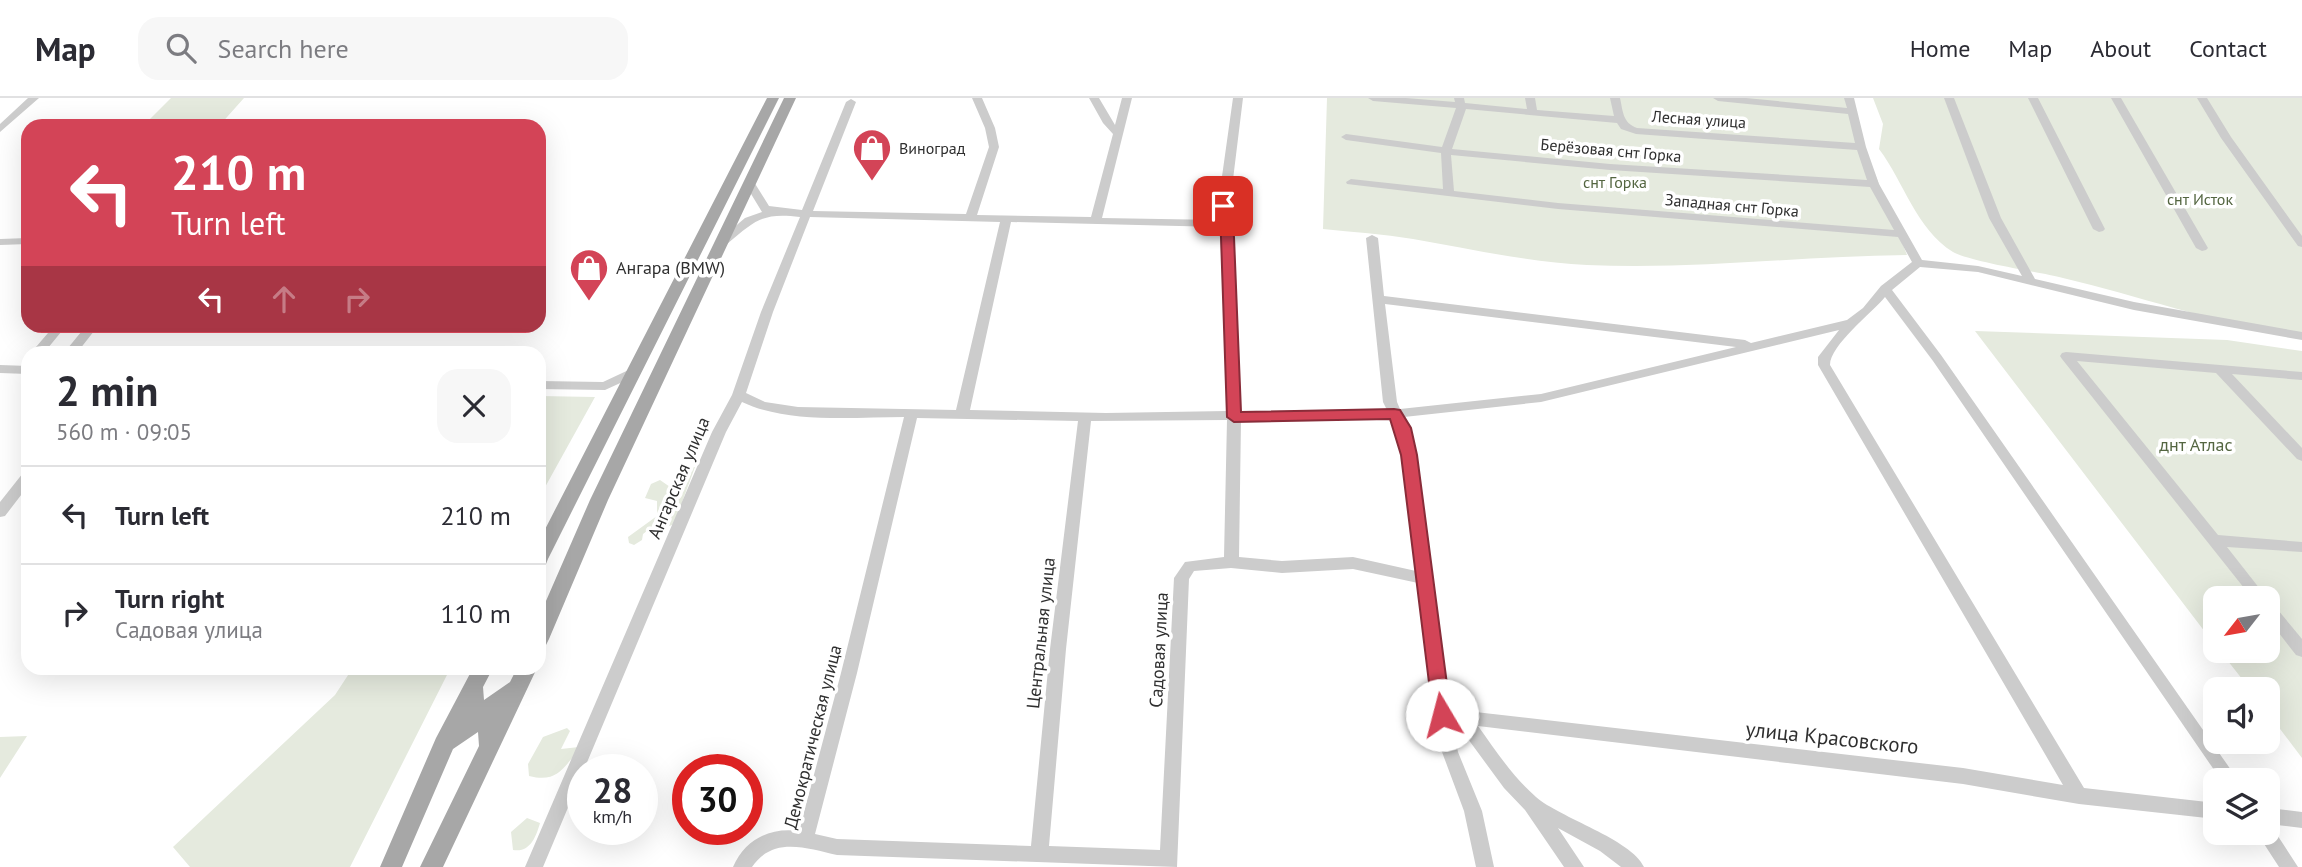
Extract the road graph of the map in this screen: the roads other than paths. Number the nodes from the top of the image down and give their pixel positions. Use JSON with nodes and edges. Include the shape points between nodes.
{"nodes":[{"id":1,"x":34,"y":98,"type":"edge"},
{"id":2,"x":773,"y":98,"type":"edge"},
{"id":3,"x":790,"y":98,"type":"edge"},
{"id":4,"x":977,"y":98,"type":"edge"},
{"id":5,"x":1094,"y":98,"type":"edge"},
{"id":6,"x":1127,"y":98,"type":"edge"},
{"id":7,"x":1238,"y":98,"type":"edge"},
{"id":8,"x":1373,"y":98,"type":"edge"},
{"id":9,"x":1381,"y":98,"type":"edge"},
{"id":10,"x":1530,"y":98,"type":"edge"},
{"id":11,"x":1615,"y":98,"type":"edge"},
{"id":12,"x":1718,"y":98,"type":"edge"},
{"id":13,"x":1849,"y":98,"type":"edge"},
{"id":14,"x":1949,"y":98,"type":"edge"},
{"id":15,"x":2033,"y":98,"type":"edge"},
{"id":16,"x":2116,"y":98,"type":"edge"},
{"id":17,"x":2202,"y":98,"type":"edge"},
{"id":18,"x":851,"y":102,"type":"dead end"},
{"id":19,"x":1460,"y":103,"type":"edge"},
{"id":20,"x":1853,"y":112,"type":"junction"},
{"id":21,"x":1533,"y":114,"type":"junction"},
{"id":22,"x":1620,"y":120,"type":"junction"},
{"id":23,"x":0,"y":129,"type":"edge"},
{"id":24,"x":1119,"y":134,"type":"junction"},
{"id":25,"x":1346,"y":137,"type":"dead end"},
{"id":26,"x":1861,"y":147,"type":"junction"},
{"id":27,"x":1446,"y":150,"type":"junction"},
{"id":28,"x":1350,"y":182,"type":"dead end"},
{"id":29,"x":750,"y":184,"type":"junction"},
{"id":30,"x":1874,"y":184,"type":"junction"},
{"id":31,"x":1449,"y":194,"type":"junction"},
{"id":32,"x":774,"y":211,"type":"junction"},
{"id":33,"x":806,"y":214,"type":"junction"},
{"id":34,"x":970,"y":218,"type":"junction"},
{"id":35,"x":1006,"y":219,"type":"junction"},
{"id":36,"x":1096,"y":220,"type":"junction"},
{"id":37,"x":1226,"y":224,"type":"junction"},
{"id":38,"x":2099,"y":229,"type":"dead end"},
{"id":39,"x":1903,"y":234,"type":"junction"},
{"id":40,"x":1372,"y":238,"type":"dead end"},
{"id":41,"x":21,"y":241,"type":"edge"},
{"id":42,"x":0,"y":242,"type":"edge"},
{"id":43,"x":723,"y":242,"type":"junction"},
{"id":44,"x":2302,"y":244,"type":"edge"},
{"id":45,"x":2202,"y":248,"type":"dead end"},
{"id":46,"x":1918,"y":263,"type":"junction"},
{"id":47,"x":2031,"y":282,"type":"junction"},
{"id":48,"x":1885,"y":289,"type":"junction"},
{"id":49,"x":1378,"y":299,"type":"junction"},
{"id":50,"x":1851,"y":323,"type":"junction"},
{"id":51,"x":2302,"y":336,"type":"edge"},
{"id":52,"x":1753,"y":345,"type":"junction"},
{"id":53,"x":21,"y":367,"type":"edge"},
{"id":54,"x":0,"y":369,"type":"edge"},
{"id":55,"x":2220,"y":369,"type":"junction"},
{"id":56,"x":636,"y":370,"type":"junction"},
{"id":57,"x":2302,"y":376,"type":"edge"},
{"id":58,"x":546,"y":385,"type":"edge"},
{"id":59,"x":605,"y":386,"type":"junction"},
{"id":60,"x":738,"y":395,"type":"junction"},
{"id":61,"x":618,"y":406,"type":"junction"},
{"id":62,"x":912,"y":413,"type":"junction"},
{"id":63,"x":962,"y":414,"type":"junction"},
{"id":64,"x":1394,"y":414,"type":"junction"},
{"id":65,"x":1085,"y":416,"type":"junction"},
{"id":66,"x":1234,"y":417,"type":"junction"},
{"id":67,"x":2302,"y":456,"type":"edge"},
{"id":68,"x":21,"y":485,"type":"edge"},
{"id":69,"x":0,"y":512,"type":"edge"},
{"id":70,"x":2213,"y":540,"type":"junction"},
{"id":71,"x":546,"y":545,"type":"edge"},
{"id":72,"x":2302,"y":547,"type":"edge"},
{"id":73,"x":1231,"y":562,"type":"junction"},
{"id":74,"x":1423,"y":578,"type":"junction"},
{"id":75,"x":2250,"y":586,"type":"edge"},
{"id":76,"x":546,"y":623,"type":"edge"},
{"id":77,"x":2280,"y":623,"type":"edge"},
{"id":78,"x":2302,"y":651,"type":"edge"},
{"id":79,"x":524,"y":675,"type":"edge"},
{"id":80,"x":525,"y":675,"type":"edge"},
{"id":81,"x":478,"y":678,"type":"edge"},
{"id":82,"x":1442,"y":715,"type":"junction"},
{"id":83,"x":1463,"y":719,"type":"junction"},
{"id":84,"x":442,"y":750,"type":"junction"},
{"id":85,"x":488,"y":753,"type":"junction"},
{"id":86,"x":2222,"y":768,"type":"edge"},
{"id":87,"x":2079,"y":796,"type":"junction"},
{"id":88,"x":1531,"y":804,"type":"junction"},
{"id":89,"x":2203,"y":810,"type":"edge"},
{"id":90,"x":2280,"y":817,"type":"edge"},
{"id":91,"x":2302,"y":820,"type":"edge"},
{"id":92,"x":805,"y":840,"type":"junction"},
{"id":93,"x":2274,"y":845,"type":"edge"},
{"id":94,"x":1039,"y":853,"type":"junction"},
{"id":95,"x":1168,"y":863,"type":"edge"},
{"id":96,"x":391,"y":867,"type":"edge"},
{"id":97,"x":431,"y":867,"type":"edge"},
{"id":98,"x":534,"y":867,"type":"edge"},
{"id":99,"x":742,"y":867,"type":"edge"},
{"id":100,"x":1485,"y":867,"type":"edge"},
{"id":101,"x":1575,"y":867,"type":"edge"},
{"id":102,"x":1635,"y":867,"type":"edge"},
{"id":103,"x":2289,"y":867,"type":"edge"}],
"edges":[{"from":1,"to":23,"type":"street"},
{"from":2,"to":56,"type":"main road"},
{"from":3,"to":29,"type":"main road"},
{"from":4,"to":34,"type":"street","via":[[994,147]]},
{"from":5,"to":24,"type":"street"},
{"from":6,"to":24,"type":"street"},
{"from":7,"to":37,"type":"street","via":[[1223,206]]},
{"from":8,"to":9,"type":"street","name":"Лесная улица"},
{"from":9,"to":19,"type":"street","name":"Лесная улица"},
{"from":10,"to":21,"type":"street"},
{"from":11,"to":22,"type":"street"},
{"from":12,"to":20,"type":"street"},
{"from":13,"to":20,"type":"street"},
{"from":14,"to":47,"type":"street","via":[[1995,218]]},
{"from":15,"to":38,"type":"street"},
{"from":16,"to":45,"type":"street"},
{"from":17,"to":44,"type":"street"},
{"from":18,"to":33,"type":"street","name":"Ангарская улица"},
{"from":19,"to":21,"type":"street","name":"Лесная улица"},
{"from":19,"to":27,"type":"street"},
{"from":20,"to":26,"type":"street"},
{"from":21,"to":22,"type":"street","name":"Лесная улица"},
{"from":22,"to":26,"type":"street","name":"Лесная улица","via":[[1636,131]]},
{"from":24,"to":36,"type":"street"},
{"from":25,"to":27,"type":"street","name":"Берёзовая снт Горка"},
{"from":26,"to":30,"type":"street"},
{"from":27,"to":30,"type":"street","name":"Берёзовая снт Горка","via":[[1651,171]]},
{"from":27,"to":31,"type":"street"},
{"from":28,"to":31,"type":"street","name":"Западная снт Горка"},
{"from":29,"to":32,"type":"street","via":[[760,204]]},
{"from":29,"to":43,"type":"main road"},
{"from":30,"to":39,"type":"street"},
{"from":31,"to":39,"type":"street","name":"Западная снт Горка"},
{"from":32,"to":33,"type":"street"},
{"from":32,"to":43,"type":"street","via":[[749,220]]},
{"from":33,"to":34,"type":"street"},
{"from":33,"to":60,"type":"street","name":"Ангарская улица"},
{"from":34,"to":35,"type":"street"},
{"from":35,"to":36,"type":"street"},
{"from":35,"to":63,"type":"street"},
{"from":36,"to":37,"type":"street"},
{"from":37,"to":66,"type":"street"},
{"from":39,"to":46,"type":"street"},
{"from":40,"to":49,"type":"street"},
{"from":41,"to":42,"type":"street"},
{"from":43,"to":76,"type":"main road","via":[[599,500]]},
{"from":46,"to":47,"type":"street"},
{"from":46,"to":48,"type":"street"},
{"from":47,"to":51,"type":"street"},
{"from":48,"to":50,"type":"street"},
{"from":48,"to":86,"type":"street"},
{"from":49,"to":52,"type":"street"},
{"from":49,"to":64,"type":"street"},
{"from":50,"to":52,"type":"street"},
{"from":50,"to":87,"type":"street","via":[[1824,357],[1824,365]]},
{"from":52,"to":64,"type":"street","via":[[1541,398]]},
{"from":53,"to":54,"type":"street"},
{"from":55,"to":57,"type":"street"},
{"from":55,"to":67,"type":"street"},
{"from":55,"to":70,"type":"street","via":[[2066,356]]},
{"from":56,"to":59,"type":"street"},
{"from":56,"to":61,"type":"main road"},
{"from":58,"to":59,"type":"street"},
{"from":59,"to":61,"type":"street","via":[[616,394]]},
{"from":60,"to":62,"type":"street","via":[[775,409]]},
{"from":60,"to":98,"type":"street","name":"Ангарская улица"},
{"from":61,"to":71,"type":"main road"},
{"from":62,"to":63,"type":"street"},
{"from":62,"to":92,"type":"street","name":"Демократическая улица"},
{"from":63,"to":65,"type":"street"},
{"from":64,"to":66,"type":"street"},
{"from":64,"to":74,"type":"street","via":[[1403,428],[1409,455]]},
{"from":65,"to":66,"type":"street"},
{"from":65,"to":94,"type":"street","name":"Центральная улица"},
{"from":66,"to":73,"type":"street"},
{"from":68,"to":69,"type":"street"},
{"from":70,"to":72,"type":"street"},
{"from":70,"to":75,"type":"street"},
{"from":73,"to":74,"type":"street","name":"Садовая улица","via":[[1300,567],[1353,563]]},
{"from":73,"to":95,"type":"street","name":"Садовая улица","via":[[1191,566],[1182,578]]},
{"from":74,"to":82,"type":"street"},
{"from":77,"to":78,"type":"street"},
{"from":79,"to":81,"type":"main road","via":[[508,697],[483,709],[474,704]]},
{"from":80,"to":85,"type":"main road"},
{"from":81,"to":84,"type":"main road"},
{"from":82,"to":83,"type":"street","name":"улица Красовского"},
{"from":82,"to":100,"type":"street","via":[[1450,752],[1473,811]]},
{"from":83,"to":87,"type":"street","name":"улица Красовского","via":[[1963,776]]},
{"from":83,"to":88,"type":"street"},
{"from":84,"to":85,"type":"main road","via":[[461,730],[481,723],[492,735]]},
{"from":84,"to":96,"type":"main road"},
{"from":85,"to":97,"type":"main road"},
{"from":87,"to":89,"type":"street","name":"улица Красовского"},
{"from":88,"to":101,"type":"street"},
{"from":88,"to":102,"type":"street","via":[[1606,845]]},
{"from":90,"to":91,"type":"street"},
{"from":92,"to":94,"type":"street","name":"Демократическая улица","via":[[837,847]]},
{"from":92,"to":99,"type":"street","via":[[784,837],[769,841],[748,856]]},
{"from":93,"to":103,"type":"street"},
{"from":94,"to":95,"type":"street","name":"Демократическая улица"}]}
